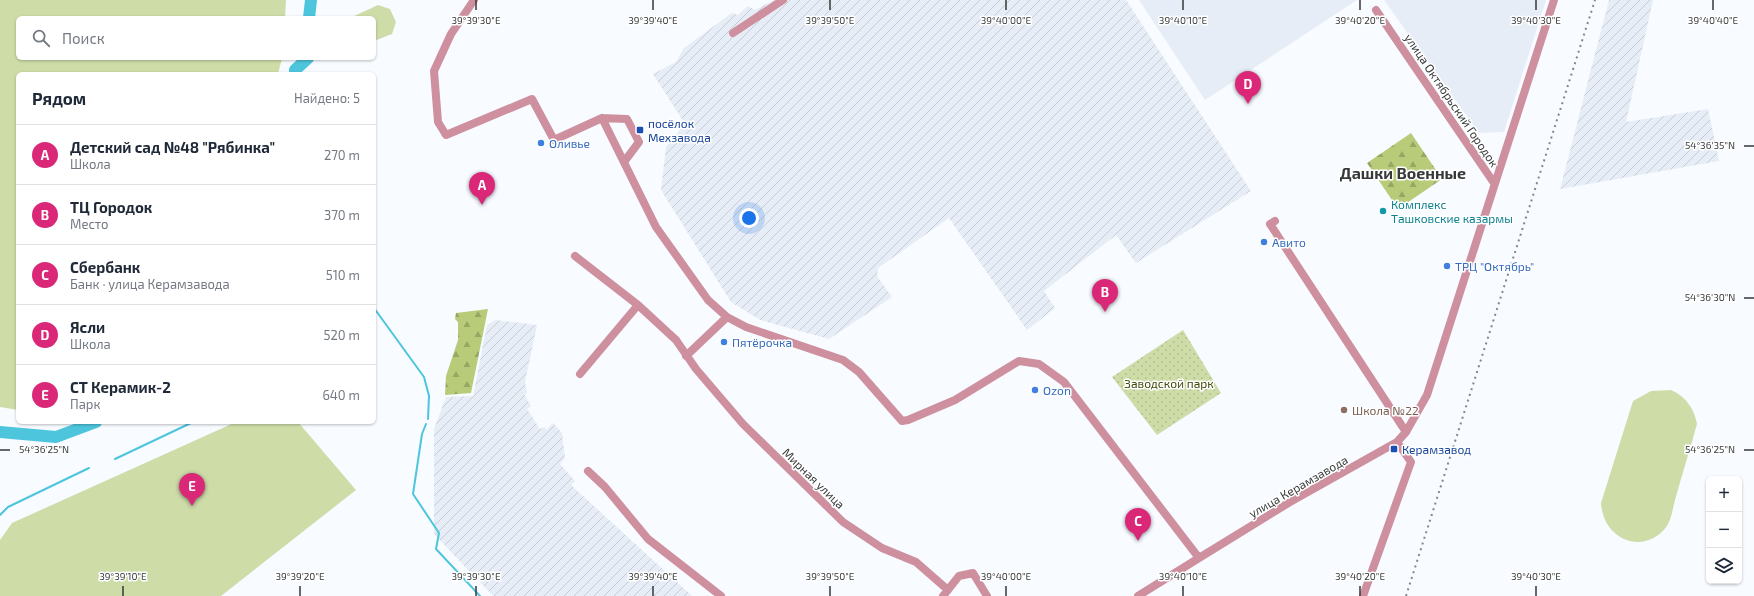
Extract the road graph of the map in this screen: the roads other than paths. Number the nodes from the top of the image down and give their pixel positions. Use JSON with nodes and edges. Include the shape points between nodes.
{"nodes":[{"id":1,"x":474,"y":0,"type":"edge"},
{"id":2,"x":783,"y":0,"type":"edge"},
{"id":3,"x":1554,"y":0,"type":"edge"},
{"id":4,"x":1376,"y":10,"type":"dead end"},
{"id":5,"x":733,"y":34,"type":"dead end"},
{"id":6,"x":602,"y":118,"type":"junction"},
{"id":7,"x":624,"y":162,"type":"junction"},
{"id":8,"x":1494,"y":183,"type":"junction"},
{"id":9,"x":1275,"y":221,"type":"dead end"},
{"id":10,"x":575,"y":256,"type":"dead end"},
{"id":11,"x":638,"y":305,"type":"junction"},
{"id":12,"x":727,"y":317,"type":"junction"},
{"id":13,"x":686,"y":356,"type":"junction"},
{"id":14,"x":580,"y":374,"type":"dead end"},
{"id":15,"x":1406,"y":432,"type":"junction"},
{"id":16,"x":1397,"y":442,"type":"junction"},
{"id":17,"x":588,"y":471,"type":"dead end"},
{"id":18,"x":1199,"y":558,"type":"junction"},
{"id":19,"x":945,"y":593,"type":"edge"},
{"id":20,"x":721,"y":596,"type":"edge"},
{"id":21,"x":987,"y":596,"type":"edge"},
{"id":22,"x":1138,"y":596,"type":"edge"},
{"id":23,"x":1363,"y":596,"type":"edge"}],
"edges":[{"from":1,"to":6,"type":"street","via":[[451,34],[434,71],[438,122],[446,135],[532,99],[554,140]]},
{"from":2,"to":5,"type":"street"},
{"from":3,"to":8,"type":"street","name":"улица Керамзавода"},
{"from":4,"to":8,"type":"street","name":"улица Октябрьский Городок"},
{"from":6,"to":7,"type":"street"},
{"from":6,"to":7,"type":"street","via":[[627,120],[639,142]]},
{"from":7,"to":12,"type":"street","via":[[656,227],[708,300]]},
{"from":8,"to":15,"type":"street","name":"улица Керамзавода","via":[[1427,395]]},
{"from":9,"to":15,"type":"street","via":[[1270,224]]},
{"from":10,"to":11,"type":"street","name":"Мирная улица"},
{"from":11,"to":13,"type":"street","name":"Мирная улица","via":[[676,340]]},
{"from":11,"to":14,"type":"street"},
{"from":12,"to":13,"type":"street"},
{"from":12,"to":18,"type":"street","via":[[746,327],[843,360],[859,372],[902,421],[955,400],[1019,361],[1039,364],[1064,382]]},
{"from":13,"to":19,"type":"street","name":"Мирная улица","via":[[742,424],[843,522],[882,548],[916,562]]},
{"from":15,"to":16,"type":"street","name":"улица Керамзавода"},
{"from":16,"to":18,"type":"street","name":"улица Керамзавода","via":[[1290,502]]},
{"from":16,"to":23,"type":"street","via":[[1410,462]]},
{"from":17,"to":20,"type":"street","via":[[605,487],[648,539]]},
{"from":18,"to":22,"type":"street","name":"улица Керамзавода"},
{"from":19,"to":21,"type":"street","name":"Мирная улица","via":[[959,576],[973,573]]}]}
